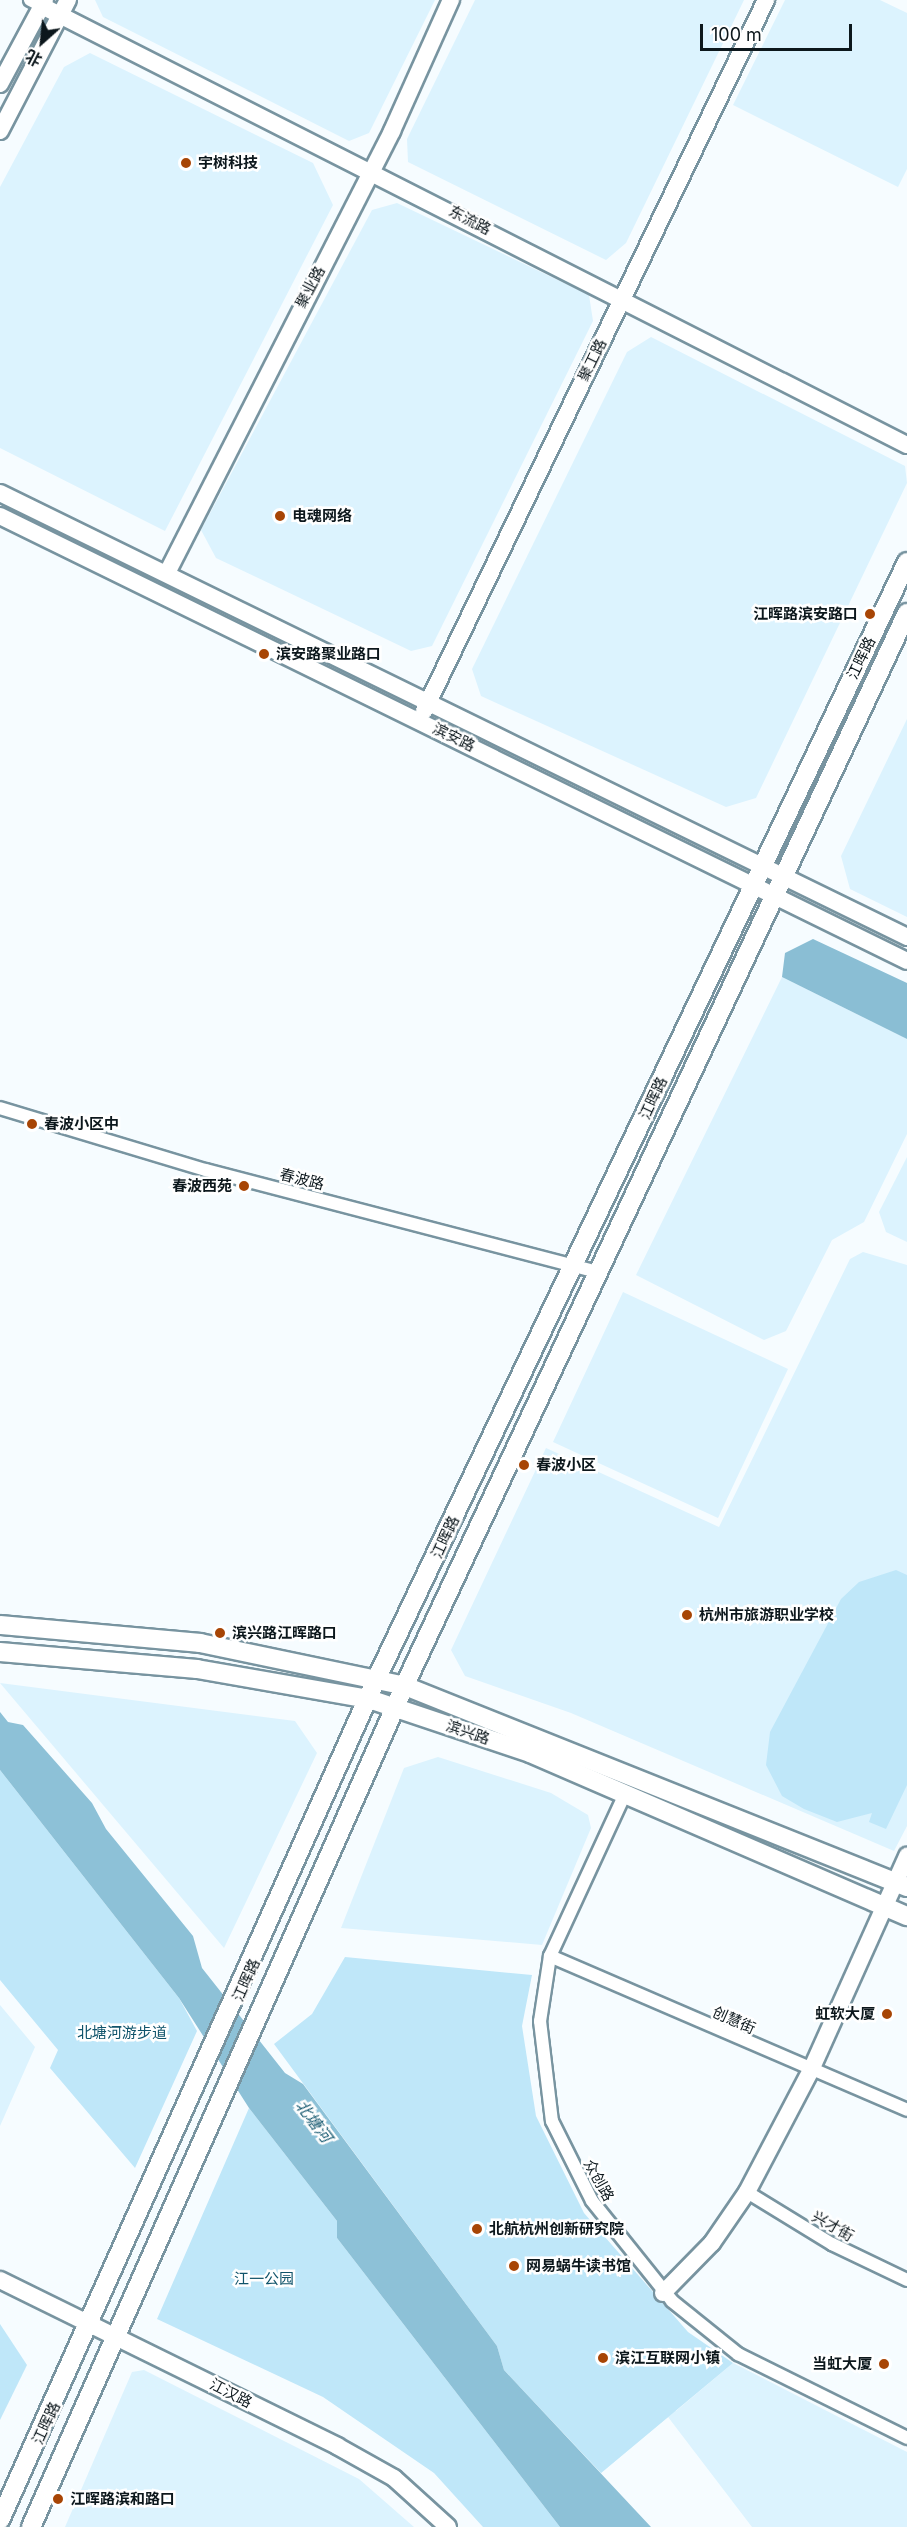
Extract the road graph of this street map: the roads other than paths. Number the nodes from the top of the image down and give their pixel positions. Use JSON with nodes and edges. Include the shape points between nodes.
{"nodes":[{"id":1,"x":451,"y":0,"type":"edge"},
{"id":2,"x":766,"y":0,"type":"edge"},
{"id":3,"x":39,"y":2,"type":"edge"},
{"id":4,"x":64,"y":7,"type":"edge"},
{"id":5,"x":0,"y":84,"type":"edge"},
{"id":6,"x":0,"y":131,"type":"edge"},
{"id":7,"x":370,"y":170,"type":"junction"},
{"id":8,"x":622,"y":296,"type":"junction"},
{"id":9,"x":907,"y":445,"type":"edge"},
{"id":10,"x":0,"y":493,"type":"edge"},
{"id":11,"x":0,"y":516,"type":"edge"},
{"id":12,"x":907,"y":562,"type":"edge"},
{"id":13,"x":167,"y":573,"type":"junction"},
{"id":14,"x":907,"y":614,"type":"edge"},
{"id":15,"x":428,"y":701,"type":"junction"},
{"id":16,"x":420,"y":720,"type":"junction"},
{"id":17,"x":761,"y":866,"type":"junction"},
{"id":18,"x":780,"y":878,"type":"junction"},
{"id":19,"x":754,"y":884,"type":"junction"},
{"id":20,"x":772,"y":896,"type":"junction"},
{"id":21,"x":907,"y":937,"type":"edge"},
{"id":22,"x":907,"y":961,"type":"edge"},
{"id":23,"x":0,"y":1108,"type":"edge"},
{"id":24,"x":575,"y":1264,"type":"junction"},
{"id":25,"x":598,"y":1272,"type":"junction"},
{"id":26,"x":0,"y":1625,"type":"edge"},
{"id":27,"x":0,"y":1652,"type":"edge"},
{"id":28,"x":405,"y":1686,"type":"junction"},
{"id":29,"x":372,"y":1691,"type":"junction"},
{"id":30,"x":398,"y":1709,"type":"junction"},
{"id":31,"x":624,"y":1796,"type":"junction"},
{"id":32,"x":907,"y":1856,"type":"edge"},
{"id":33,"x":901,"y":1885,"type":"edge"},
{"id":34,"x":886,"y":1907,"type":"junction"},
{"id":35,"x":907,"y":1916,"type":"edge"},
{"id":36,"x":550,"y":1956,"type":"junction"},
{"id":37,"x":811,"y":2070,"type":"junction"},
{"id":38,"x":907,"y":2110,"type":"edge"},
{"id":39,"x":747,"y":2192,"type":"junction"},
{"id":40,"x":0,"y":2280,"type":"edge"},
{"id":41,"x":907,"y":2280,"type":"edge"},
{"id":42,"x":663,"y":2293,"type":"junction"},
{"id":43,"x":93,"y":2323,"type":"junction"},
{"id":44,"x":114,"y":2334,"type":"junction"},
{"id":45,"x":907,"y":2439,"type":"edge"},
{"id":46,"x":0,"y":2520,"type":"edge"},
{"id":47,"x":32,"y":2527,"type":"edge"},
{"id":48,"x":448,"y":2527,"type":"edge"}],
"edges":[{"from":1,"to":7,"type":"street","name":"聚业路"},
{"from":2,"to":8,"type":"street","name":"聚工路"},
{"from":3,"to":4,"type":"street","name":"东流路"},
{"from":3,"to":5,"type":"street"},
{"from":4,"to":6,"type":"street"},
{"from":4,"to":7,"type":"street","name":"东流路"},
{"from":7,"to":8,"type":"street","name":"东流路"},
{"from":7,"to":13,"type":"street","name":"聚业路"},
{"from":8,"to":9,"type":"street","name":"东流路"},
{"from":8,"to":15,"type":"street","name":"聚工路"},
{"from":10,"to":13,"type":"street","name":"滨安路"},
{"from":11,"to":16,"type":"street","name":"滨安路"},
{"from":12,"to":17,"type":"main road","name":"江晖路"},
{"from":13,"to":15,"type":"street","name":"滨安路"},
{"from":14,"to":18,"type":"main road","name":"江晖路"},
{"from":15,"to":16,"type":"street","name":"聚工路"},
{"from":15,"to":17,"type":"street","name":"滨安路"},
{"from":16,"to":19,"type":"street","name":"滨安路"},
{"from":17,"to":18,"type":"street","name":"滨安路"},
{"from":17,"to":19,"type":"main road","name":"江晖路"},
{"from":18,"to":20,"type":"main road","name":"江晖路"},
{"from":18,"to":21,"type":"street","name":"滨安路"},
{"from":19,"to":20,"type":"street","name":"滨安路"},
{"from":19,"to":24,"type":"main road","name":"江晖路"},
{"from":20,"to":22,"type":"street","name":"滨安路"},
{"from":20,"to":25,"type":"main road","name":"江晖路"},
{"from":23,"to":24,"type":"street","name":"春波路","via":[[206,1170]]},
{"from":24,"to":25,"type":"street","name":"春波路"},
{"from":24,"to":29,"type":"main road","name":"江晖路"},
{"from":25,"to":28,"type":"main road","name":"江晖路"},
{"from":26,"to":29,"type":"main road","name":"滨兴路","via":[[200,1643]]},
{"from":27,"to":29,"type":"main road","name":"滨兴路","via":[[197,1669]]},
{"from":28,"to":29,"type":"main road","name":"滨兴路"},
{"from":28,"to":30,"type":"main road","name":"江晖路"},
{"from":28,"to":33,"type":"main road","name":"滨兴路"},
{"from":29,"to":30,"type":"main road","name":"滨兴路"},
{"from":29,"to":43,"type":"main road","name":"江晖路"},
{"from":30,"to":31,"type":"main road","name":"滨兴路","via":[[530,1753]]},
{"from":30,"to":44,"type":"main road","name":"江晖路"},
{"from":31,"to":34,"type":"main road","name":"滨兴路"},
{"from":31,"to":36,"type":"street","name":"众创路"},
{"from":32,"to":33,"type":"street"},
{"from":33,"to":34,"type":"street"},
{"from":34,"to":35,"type":"main road","name":"滨兴路"},
{"from":34,"to":37,"type":"street"},
{"from":36,"to":37,"type":"street","name":"创慧街"},
{"from":36,"to":42,"type":"street","name":"众创路","via":[[540,2021],[552,2121],[592,2201]]},
{"from":37,"to":38,"type":"street","name":"创慧街"},
{"from":37,"to":39,"type":"street"},
{"from":39,"to":41,"type":"street","name":"兴才街","via":[[831,2244]]},
{"from":39,"to":42,"type":"street","via":[[712,2243]]},
{"from":40,"to":43,"type":"street","name":"江汉路"},
{"from":42,"to":45,"type":"street","name":"众创路","via":[[738,2354]]},
{"from":43,"to":44,"type":"street","name":"江汉路"},
{"from":43,"to":46,"type":"main road","name":"江晖路"},
{"from":44,"to":47,"type":"main road","name":"江晖路"},
{"from":44,"to":48,"type":"street","name":"江汉路","via":[[394,2478]]}]}
